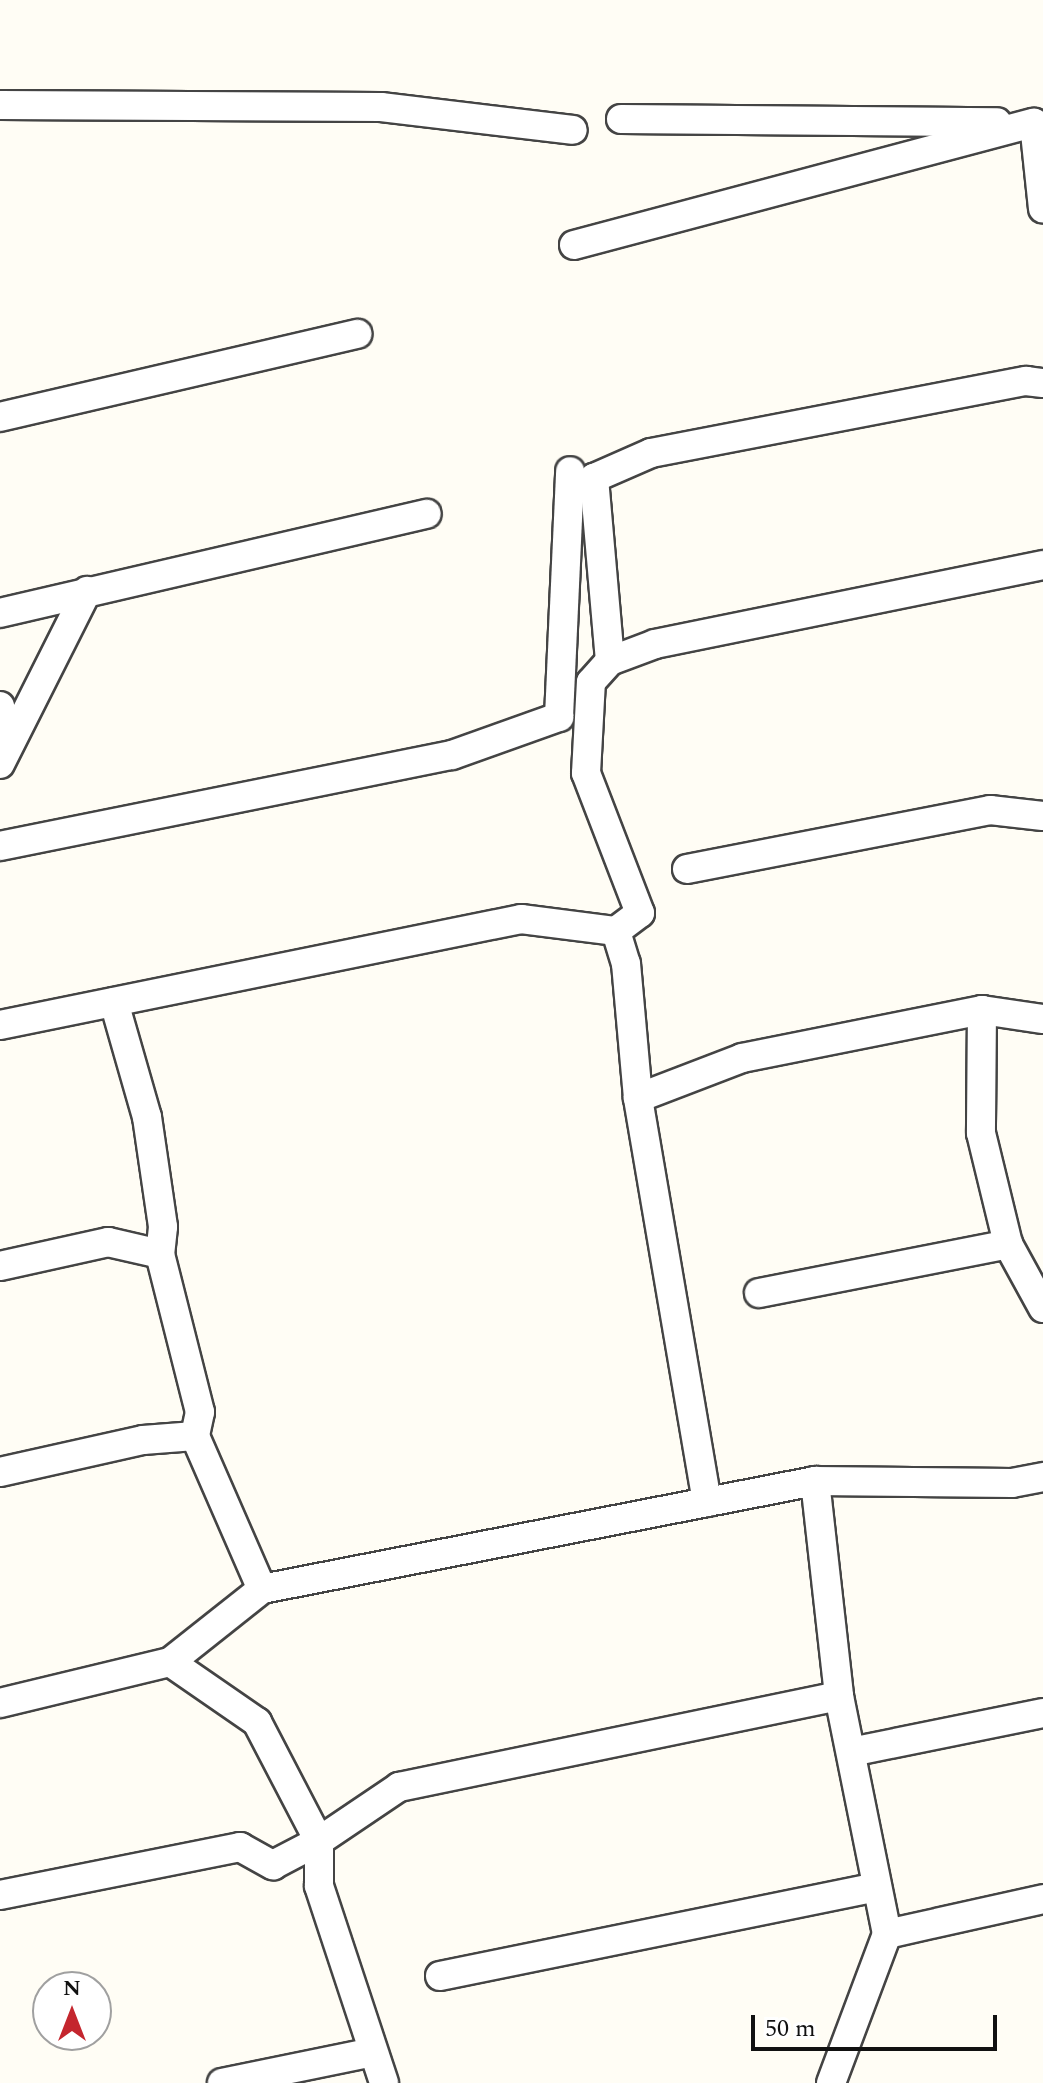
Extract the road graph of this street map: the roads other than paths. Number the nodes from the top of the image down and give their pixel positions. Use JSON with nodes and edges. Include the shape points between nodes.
{"nodes":[{"id":1,"x":0,"y":105,"type":"edge"},
{"id":2,"x":621,"y":119,"type":"dead end"},
{"id":3,"x":1039,"y":123,"type":"edge"},
{"id":4,"x":573,"y":130,"type":"dead end"},
{"id":5,"x":1043,"y":209,"type":"edge"},
{"id":6,"x":574,"y":245,"type":"dead end"},
{"id":7,"x":358,"y":334,"type":"dead end"},
{"id":8,"x":1043,"y":383,"type":"edge"},
{"id":9,"x":0,"y":417,"type":"edge"},
{"id":10,"x":570,"y":471,"type":"dead end"},
{"id":11,"x":427,"y":514,"type":"dead end"},
{"id":12,"x":1043,"y":565,"type":"edge"},
{"id":13,"x":87,"y":591,"type":"junction"},
{"id":14,"x":0,"y":613,"type":"edge"},
{"id":15,"x":610,"y":661,"type":"junction"},
{"id":16,"x":0,"y":706,"type":"edge"},
{"id":17,"x":3,"y":749,"type":"edge"},
{"id":18,"x":1043,"y":816,"type":"edge"},
{"id":19,"x":0,"y":846,"type":"edge"},
{"id":20,"x":687,"y":869,"type":"dead end"},
{"id":21,"x":616,"y":931,"type":"junction"},
{"id":22,"x":114,"y":1002,"type":"junction"},
{"id":23,"x":982,"y":1010,"type":"junction"},
{"id":24,"x":1043,"y":1019,"type":"edge"},
{"id":25,"x":0,"y":1025,"type":"edge"},
{"id":26,"x":638,"y":1098,"type":"junction"},
{"id":27,"x":1008,"y":1244,"type":"junction"},
{"id":28,"x":160,"y":1254,"type":"junction"},
{"id":29,"x":0,"y":1266,"type":"edge"},
{"id":30,"x":1032,"y":1274,"type":"edge"},
{"id":31,"x":759,"y":1293,"type":"dead end"},
{"id":32,"x":1043,"y":1308,"type":"edge"},
{"id":33,"x":195,"y":1436,"type":"junction"},
{"id":34,"x":0,"y":1472,"type":"edge"},
{"id":35,"x":1043,"y":1477,"type":"edge"},
{"id":36,"x":815,"y":1481,"type":"junction"},
{"id":37,"x":707,"y":1502,"type":"junction"},
{"id":38,"x":262,"y":1589,"type":"junction"},
{"id":39,"x":170,"y":1662,"type":"junction"},
{"id":40,"x":839,"y":1696,"type":"junction"},
{"id":41,"x":0,"y":1703,"type":"edge"},
{"id":42,"x":1043,"y":1713,"type":"edge"},
{"id":43,"x":851,"y":1752,"type":"junction"},
{"id":44,"x":319,"y":1841,"type":"junction"},
{"id":45,"x":877,"y":1887,"type":"junction"},
{"id":46,"x":0,"y":1895,"type":"edge"},
{"id":47,"x":1043,"y":1899,"type":"edge"},
{"id":48,"x":887,"y":1934,"type":"junction"},
{"id":49,"x":440,"y":1976,"type":"dead end"},
{"id":50,"x":373,"y":2052,"type":"junction"},
{"id":51,"x":222,"y":2083,"type":"edge"},
{"id":52,"x":384,"y":2083,"type":"edge"},
{"id":53,"x":831,"y":2083,"type":"edge"}],
"edges":[{"from":1,"to":4,"type":"street","via":[[381,107]]},
{"from":2,"to":3,"type":"street"},
{"from":3,"to":5,"type":"street"},
{"from":3,"to":6,"type":"street"},
{"from":7,"to":9,"type":"street"},
{"from":8,"to":15,"type":"street","via":[[1026,381],[651,453],[594,478]]},
{"from":10,"to":19,"type":"street","via":[[559,717],[452,755]]},
{"from":11,"to":13,"type":"street"},
{"from":12,"to":15,"type":"street","via":[[655,644]]},
{"from":13,"to":14,"type":"street"},
{"from":13,"to":17,"type":"street"},
{"from":15,"to":21,"type":"street","via":[[591,682],[586,773],[640,913]]},
{"from":16,"to":17,"type":"street"},
{"from":18,"to":20,"type":"street","via":[[990,810]]},
{"from":21,"to":22,"type":"street","via":[[521,919]]},
{"from":21,"to":26,"type":"street","via":[[626,964]]},
{"from":22,"to":25,"type":"street"},
{"from":22,"to":28,"type":"street","via":[[147,1117],[163,1227]]},
{"from":23,"to":24,"type":"street"},
{"from":23,"to":26,"type":"street","via":[[742,1058]]},
{"from":23,"to":27,"type":"street","via":[[981,1133]]},
{"from":26,"to":37,"type":"street"},
{"from":27,"to":30,"type":"street"},
{"from":27,"to":31,"type":"street"},
{"from":28,"to":29,"type":"street","via":[[108,1242]]},
{"from":28,"to":33,"type":"street","via":[[200,1412]]},
{"from":30,"to":32,"type":"street"},
{"from":33,"to":34,"type":"street","via":[[143,1440]]},
{"from":33,"to":38,"type":"street"},
{"from":35,"to":36,"type":"street","via":[[1012,1483]]},
{"from":36,"to":37,"type":"street"},
{"from":36,"to":40,"type":"street"},
{"from":37,"to":38,"type":"street"},
{"from":38,"to":39,"type":"street"},
{"from":39,"to":41,"type":"street"},
{"from":39,"to":44,"type":"street","via":[[257,1722]]},
{"from":40,"to":43,"type":"street"},
{"from":40,"to":44,"type":"street","via":[[399,1787]]},
{"from":42,"to":43,"type":"street"},
{"from":43,"to":45,"type":"street"},
{"from":44,"to":46,"type":"street","via":[[273,1865],[240,1847]]},
{"from":44,"to":50,"type":"street","via":[[319,1886]]},
{"from":45,"to":48,"type":"street"},
{"from":45,"to":49,"type":"street"},
{"from":47,"to":48,"type":"street"},
{"from":48,"to":53,"type":"street"},
{"from":50,"to":51,"type":"street"},
{"from":50,"to":52,"type":"street"}]}
